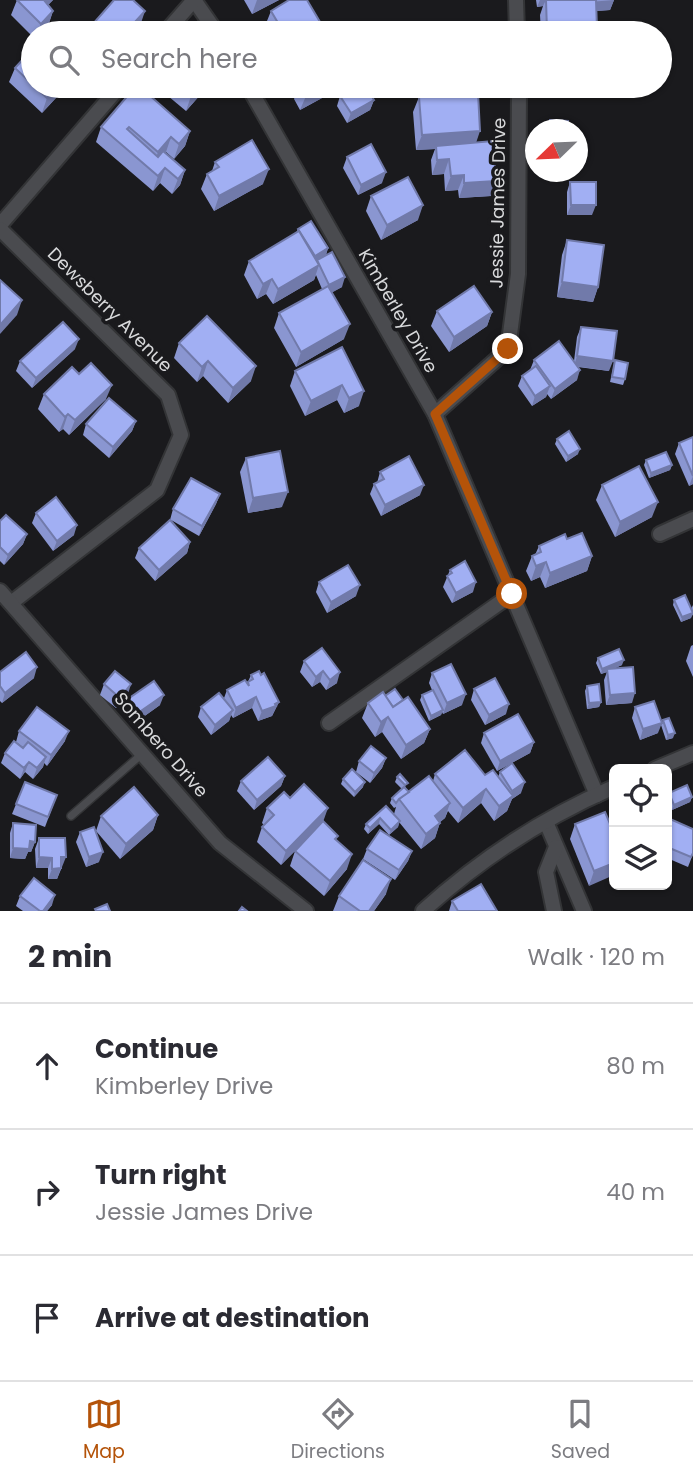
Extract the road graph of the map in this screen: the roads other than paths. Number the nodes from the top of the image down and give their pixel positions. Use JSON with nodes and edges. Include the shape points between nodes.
{"nodes":[{"id":1,"x":194,"y":0,"type":"edge"},
{"id":2,"x":516,"y":0,"type":"edge"},
{"id":3,"x":176,"y":21,"type":"edge"},
{"id":4,"x":209,"y":21,"type":"edge"},
{"id":5,"x":517,"y":21,"type":"edge"},
{"id":6,"x":110,"y":98,"type":"edge"},
{"id":7,"x":255,"y":98,"type":"edge"},
{"id":8,"x":519,"y":98,"type":"edge"},
{"id":9,"x":0,"y":227,"type":"edge"},
{"id":10,"x":435,"y":414,"type":"junction"},
{"id":11,"x":693,"y":519,"type":"edge"},
{"id":12,"x":660,"y":534,"type":"dead end"},
{"id":13,"x":0,"y":591,"type":"edge"},
{"id":14,"x":512,"y":594,"type":"junction"},
{"id":15,"x":11,"y":603,"type":"junction"},
{"id":16,"x":329,"y":723,"type":"dead end"},
{"id":17,"x":693,"y":753,"type":"edge"},
{"id":18,"x":143,"y":754,"type":"junction"},
{"id":19,"x":667,"y":764,"type":"edge"},
{"id":20,"x":609,"y":789,"type":"edge"},
{"id":21,"x":597,"y":795,"type":"junction"},
{"id":22,"x":71,"y":816,"type":"dead end"},
{"id":23,"x":546,"y":822,"type":"junction"},
{"id":24,"x":556,"y":847,"type":"junction"},
{"id":25,"x":306,"y":911,"type":"edge"},
{"id":26,"x":424,"y":911,"type":"edge"},
{"id":27,"x":554,"y":911,"type":"edge"},
{"id":28,"x":584,"y":911,"type":"edge"}],
"edges":[{"from":1,"to":3,"type":"street"},
{"from":1,"to":4,"type":"street"},
{"from":2,"to":5,"type":"street"},
{"from":6,"to":9,"type":"street"},
{"from":7,"to":10,"type":"street","name":"Kimberley Drive"},
{"from":8,"to":10,"type":"street","name":"Jessie James Drive","via":[[518,274],[508,349]]},
{"from":9,"to":15,"type":"street","name":"Dewsberry Avenue","via":[[168,396],[181,435],[157,490]]},
{"from":10,"to":14,"type":"street","name":"Kimberley Drive"},
{"from":11,"to":12,"type":"street"},
{"from":13,"to":15,"type":"street","name":"Sombero Drive"},
{"from":14,"to":16,"type":"street"},
{"from":14,"to":21,"type":"street","name":"Kimberley Drive"},
{"from":15,"to":18,"type":"street","name":"Sombero Drive"},
{"from":17,"to":19,"type":"street"},
{"from":18,"to":22,"type":"lane"},
{"from":18,"to":25,"type":"street","name":"Sombero Drive","via":[[220,843]]},
{"from":20,"to":21,"type":"street"},
{"from":21,"to":23,"type":"street"},
{"from":23,"to":24,"type":"street"},
{"from":23,"to":26,"type":"street","via":[[462,876]]},
{"from":24,"to":27,"type":"street","via":[[546,872]]},
{"from":24,"to":28,"type":"street"}]}
